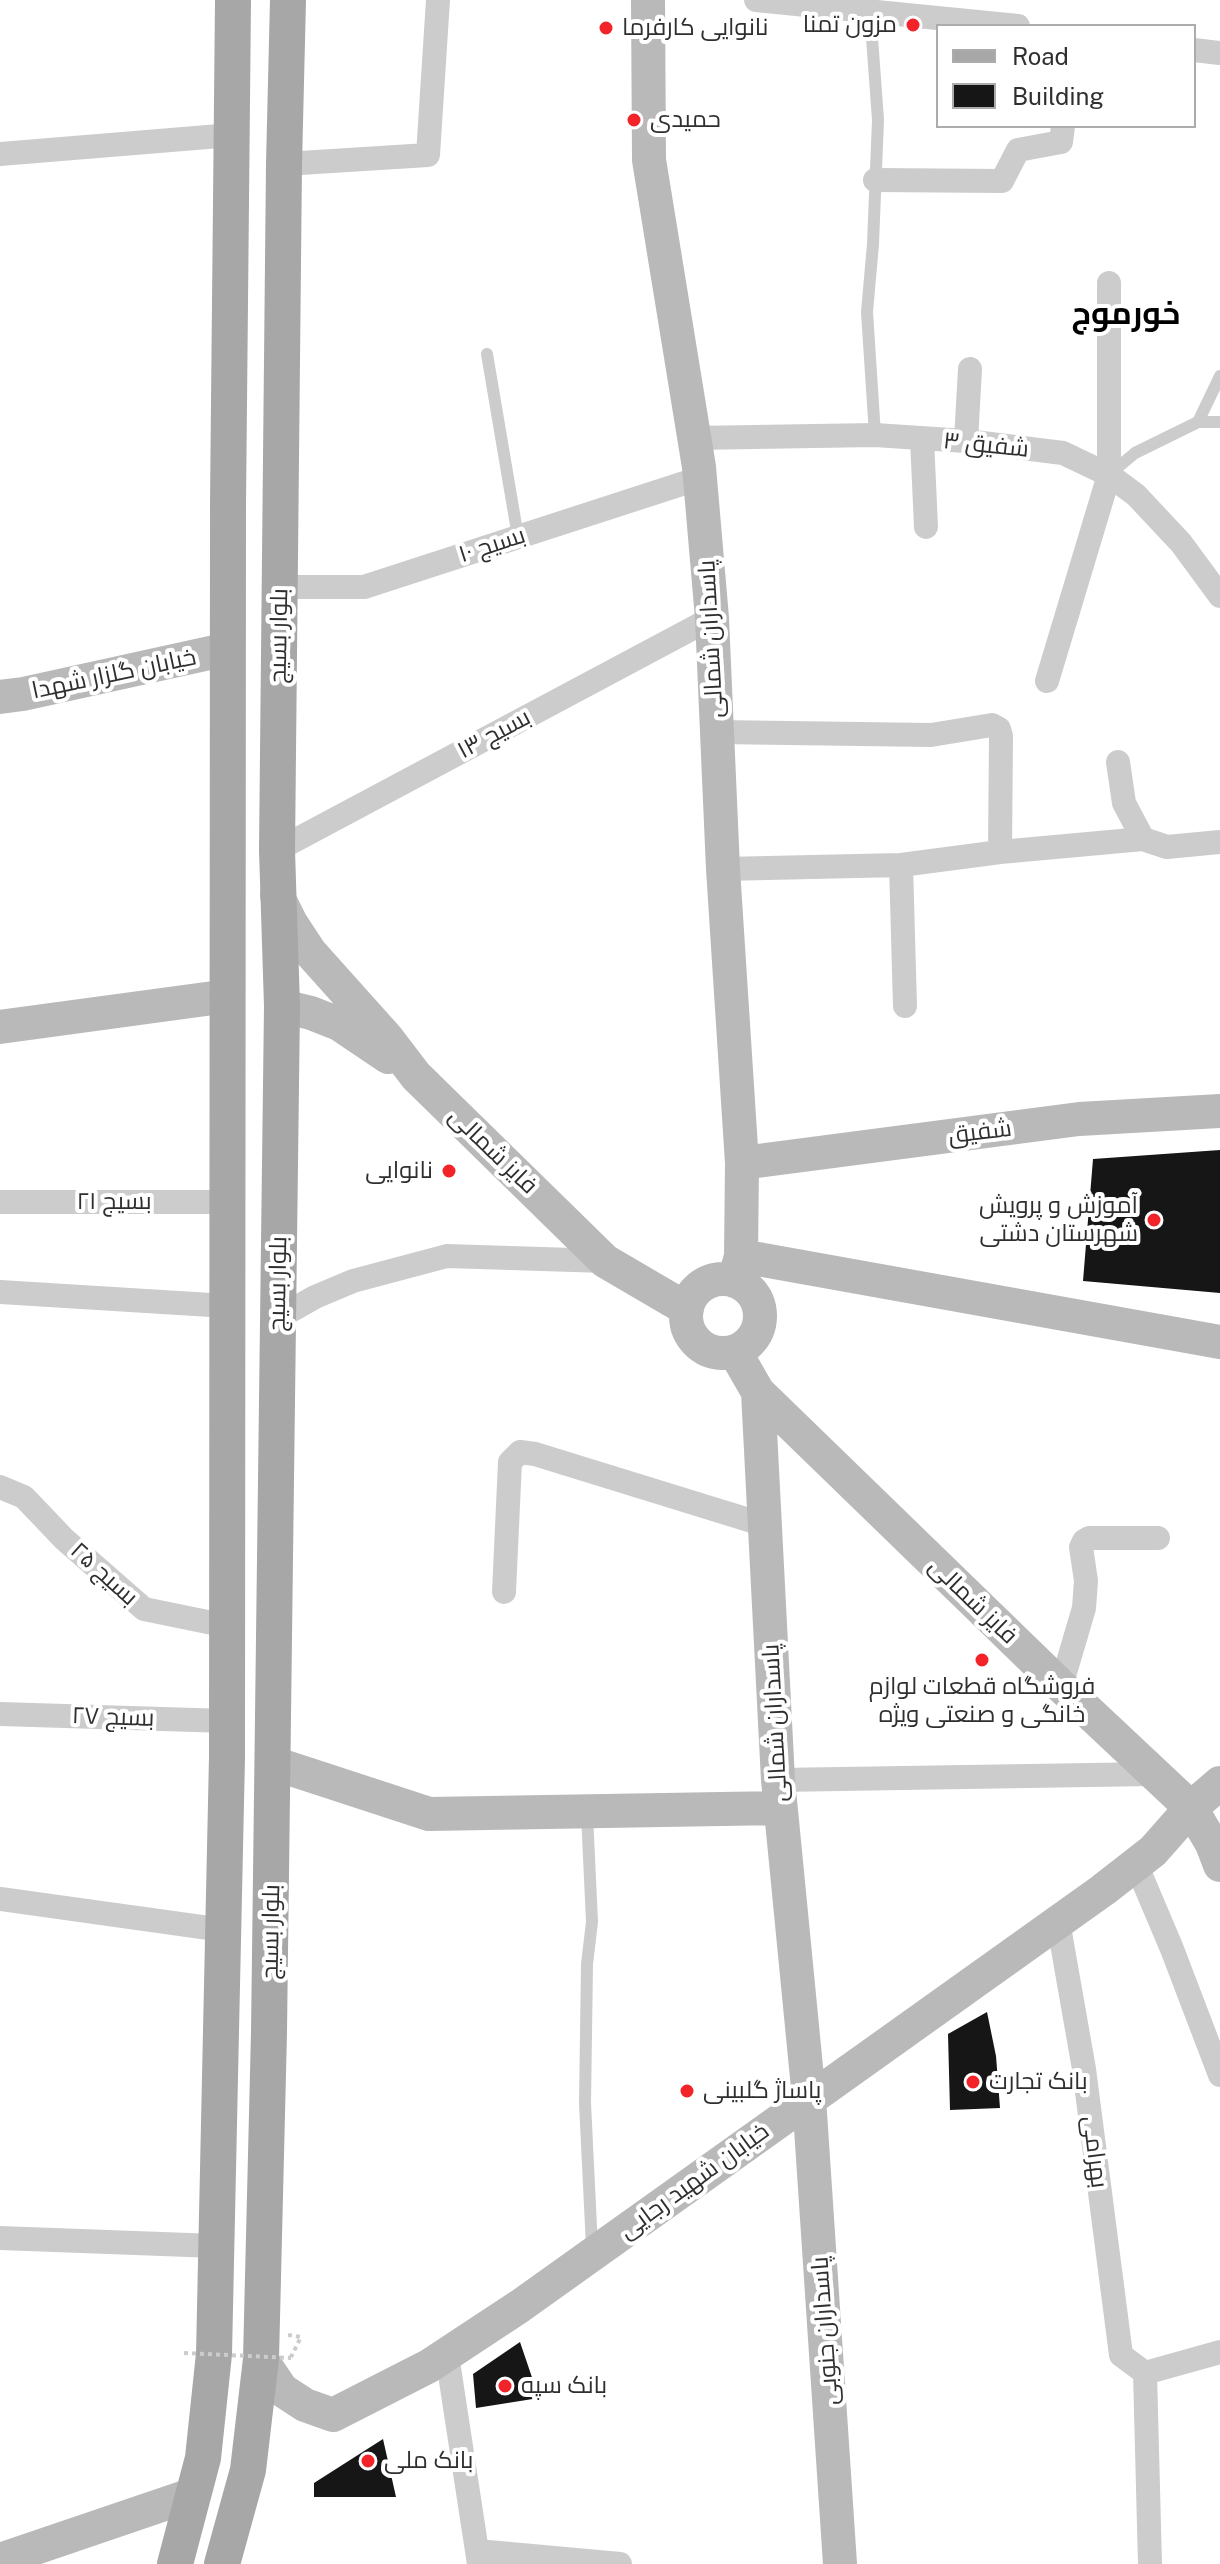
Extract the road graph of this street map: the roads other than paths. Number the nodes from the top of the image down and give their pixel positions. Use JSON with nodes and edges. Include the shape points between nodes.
{"nodes":[{"id":1,"x":233,"y":0,"type":"edge"},
{"id":2,"x":288,"y":0,"type":"edge"},
{"id":3,"x":438,"y":0,"type":"edge"},
{"id":4,"x":648,"y":0,"type":"edge"},
{"id":5,"x":756,"y":0,"type":"edge"},
{"id":6,"x":870,"y":10,"type":"junction"},
{"id":7,"x":996,"y":24,"type":"edge"},
{"id":8,"x":1196,"y":50,"type":"edge"},
{"id":9,"x":1220,"y":53,"type":"edge"},
{"id":10,"x":1063,"y":128,"type":"edge"},
{"id":11,"x":232,"y":135,"type":"junction"},
{"id":12,"x":0,"y":154,"type":"edge"},
{"id":13,"x":284,"y":164,"type":"junction"},
{"id":14,"x":875,"y":180,"type":"junction"},
{"id":15,"x":1109,"y":283,"type":"dead end"},
{"id":16,"x":487,"y":354,"type":"dead end"},
{"id":17,"x":970,"y":369,"type":"dead end"},
{"id":18,"x":1220,"y":376,"type":"edge"},
{"id":19,"x":1198,"y":422,"type":"junction"},
{"id":20,"x":1220,"y":422,"type":"edge"},
{"id":21,"x":875,"y":435,"type":"junction"},
{"id":22,"x":693,"y":438,"type":"junction"},
{"id":23,"x":922,"y":439,"type":"junction"},
{"id":24,"x":966,"y":441,"type":"junction"},
{"id":25,"x":1109,"y":475,"type":"junction"},
{"id":26,"x":700,"y":478,"type":"junction"},
{"id":27,"x":926,"y":527,"type":"dead end"},
{"id":28,"x":518,"y":537,"type":"junction"},
{"id":29,"x":280,"y":587,"type":"junction"},
{"id":30,"x":1220,"y":596,"type":"edge"},
{"id":31,"x":712,"y":618,"type":"junction"},
{"id":32,"x":228,"y":649,"type":"junction"},
{"id":33,"x":1047,"y":681,"type":"dead end"},
{"id":34,"x":0,"y":697,"type":"edge"},
{"id":35,"x":717,"y":732,"type":"junction"},
{"id":36,"x":1118,"y":762,"type":"dead end"},
{"id":37,"x":1143,"y":839,"type":"junction"},
{"id":38,"x":1220,"y":842,"type":"edge"},
{"id":39,"x":277,"y":850,"type":"junction"},
{"id":40,"x":1000,"y":852,"type":"junction"},
{"id":41,"x":901,"y":865,"type":"junction"},
{"id":42,"x":723,"y":869,"type":"junction"},
{"id":43,"x":277,"y":894,"type":"junction"},
{"id":44,"x":228,"y":996,"type":"junction"},
{"id":45,"x":282,"y":1006,"type":"junction"},
{"id":46,"x":905,"y":1006,"type":"dead end"},
{"id":47,"x":0,"y":1027,"type":"edge"},
{"id":48,"x":416,"y":1076,"type":"junction"},
{"id":49,"x":1220,"y":1111,"type":"edge"},
{"id":50,"x":742,"y":1163,"type":"junction"},
{"id":51,"x":0,"y":1202,"type":"edge"},
{"id":52,"x":227,"y":1202,"type":"junction"},
{"id":53,"x":605,"y":1261,"type":"junction"},
{"id":54,"x":737,"y":1268,"type":"junction"},
{"id":55,"x":0,"y":1292,"type":"edge"},
{"id":56,"x":227,"y":1306,"type":"junction"},
{"id":57,"x":687,"y":1309,"type":"junction"},
{"id":58,"x":278,"y":1318,"type":"junction"},
{"id":59,"x":1220,"y":1342,"type":"edge"},
{"id":60,"x":735,"y":1352,"type":"junction"},
{"id":61,"x":758,"y":1392,"type":"junction"},
{"id":62,"x":227,"y":1408,"type":"junction"},
{"id":63,"x":276,"y":1410,"type":"junction"},
{"id":64,"x":0,"y":1487,"type":"edge"},
{"id":65,"x":765,"y":1525,"type":"junction"},
{"id":66,"x":1158,"y":1538,"type":"dead end"},
{"id":67,"x":504,"y":1592,"type":"dead end"},
{"id":68,"x":227,"y":1626,"type":"junction"},
{"id":69,"x":1061,"y":1686,"type":"junction"},
{"id":70,"x":0,"y":1714,"type":"edge"},
{"id":71,"x":227,"y":1721,"type":"junction"},
{"id":72,"x":273,"y":1763,"type":"junction"},
{"id":73,"x":1153,"y":1774,"type":"junction"},
{"id":74,"x":1220,"y":1783,"type":"edge"},
{"id":75,"x":779,"y":1794,"type":"junction"},
{"id":76,"x":1191,"y":1808,"type":"junction"},
{"id":77,"x":586,"y":1811,"type":"junction"},
{"id":78,"x":1217,"y":1854,"type":"edge"},
{"id":79,"x":1136,"y":1864,"type":"junction"},
{"id":80,"x":0,"y":1899,"type":"edge"},
{"id":81,"x":1058,"y":1921,"type":"junction"},
{"id":82,"x":223,"y":1930,"type":"junction"},
{"id":83,"x":1220,"y":2075,"type":"edge"},
{"id":84,"x":809,"y":2098,"type":"junction"},
{"id":85,"x":0,"y":2238,"type":"edge"},
{"id":86,"x":216,"y":2246,"type":"junction"},
{"id":87,"x":592,"y":2254,"type":"junction"},
{"id":88,"x":1220,"y":2352,"type":"edge"},
{"id":89,"x":447,"y":2355,"type":"junction"},
{"id":90,"x":276,"y":2358,"type":"junction"},
{"id":91,"x":1145,"y":2373,"type":"junction"},
{"id":92,"x":194,"y":2494,"type":"junction"},
{"id":93,"x":81,"y":2533,"type":"junction"},
{"id":94,"x":478,"y":2558,"type":"edge"},
{"id":95,"x":0,"y":2560,"type":"edge"},
{"id":96,"x":50,"y":2564,"type":"edge"},
{"id":97,"x":175,"y":2564,"type":"edge"},
{"id":98,"x":222,"y":2564,"type":"edge"},
{"id":99,"x":620,"y":2564,"type":"edge"},
{"id":100,"x":840,"y":2564,"type":"edge"},
{"id":101,"x":1150,"y":2564,"type":"edge"}],
"edges":[{"from":1,"to":11,"type":"main road","name":"بلوار بسیج"},
{"from":2,"to":13,"type":"main road","name":"بلوار بسیج"},
{"from":3,"to":13,"type":"street","via":[[428,155]]},
{"from":4,"to":22,"type":"main road","name":"پاسداران شمالی","via":[[649,160]]},
{"from":5,"to":6,"type":"street"},
{"from":6,"to":7,"type":"street"},
{"from":6,"to":14,"type":"lane","via":[[878,120]]},
{"from":8,"to":9,"type":"street"},
{"from":10,"to":14,"type":"street","via":[[1061,142],[1018,150],[1002,181]]},
{"from":11,"to":12,"type":"street"},
{"from":11,"to":32,"type":"main road","name":"بلوار بسیج"},
{"from":13,"to":29,"type":"main road","name":"بلوار بسیج"},
{"from":14,"to":21,"type":"lane","via":[[867,312]]},
{"from":15,"to":25,"type":"street"},
{"from":16,"to":28,"type":"lane"},
{"from":17,"to":24,"type":"street"},
{"from":18,"to":19,"type":"lane"},
{"from":19,"to":20,"type":"lane"},
{"from":19,"to":25,"type":"lane","via":[[1135,453]]},
{"from":21,"to":22,"type":"street","name":"شفیق ۳"},
{"from":21,"to":23,"type":"street","name":"شفیق ۳"},
{"from":22,"to":26,"type":"main road","name":"پاسداران شمالی"},
{"from":23,"to":24,"type":"street","name":"شفیق ۳"},
{"from":23,"to":27,"type":"street"},
{"from":24,"to":25,"type":"street","name":"شفیق ۳","via":[[1063,453]]},
{"from":25,"to":30,"type":"street","name":"شفیق ۳","via":[[1181,543]]},
{"from":25,"to":33,"type":"street"},
{"from":26,"to":28,"type":"street","name":"بسیج ۱۰"},
{"from":26,"to":31,"type":"main road","name":"پاسداران شمالی"},
{"from":28,"to":29,"type":"street","name":"بسیج ۱۰","via":[[364,587]]},
{"from":29,"to":39,"type":"main road","name":"بلوار بسیج"},
{"from":31,"to":35,"type":"main road","name":"پاسداران شمالی"},
{"from":31,"to":39,"type":"street","name":"بسیج ۱۳"},
{"from":32,"to":34,"type":"main road","name":"خیابان گلزار شهدا"},
{"from":32,"to":44,"type":"main road","name":"بلوار بسیج"},
{"from":35,"to":40,"type":"street","via":[[931,735],[992,725],[1001,736]]},
{"from":35,"to":42,"type":"main road","name":"پاسداران شمالی"},
{"from":36,"to":37,"type":"street","via":[[1124,803]]},
{"from":37,"to":38,"type":"street","via":[[1167,847]]},
{"from":37,"to":40,"type":"street"},
{"from":39,"to":43,"type":"main road","name":"بلوار بسیج"},
{"from":40,"to":41,"type":"street"},
{"from":41,"to":42,"type":"street"},
{"from":41,"to":46,"type":"street"},
{"from":42,"to":50,"type":"main road","name":"پاسداران شمالی"},
{"from":43,"to":45,"type":"main road","name":"بلوار بسیج"},
{"from":43,"to":48,"type":"main road","name":"فایز شمالی","via":[[310,952]]},
{"from":44,"to":45,"type":"main road"},
{"from":44,"to":47,"type":"main road"},
{"from":44,"to":52,"type":"main road","name":"بلوار بسیج"},
{"from":45,"to":48,"type":"main road","name":"فایز شمالی","via":[[339,1024]]},
{"from":45,"to":58,"type":"main road","name":"بلوار بسیج"},
{"from":48,"to":53,"type":"main road","name":"فایز شمالی"},
{"from":49,"to":50,"type":"main road","name":"شفیق","via":[[1079,1119]]},
{"from":50,"to":54,"type":"main road","name":"پاسداران شمالی"},
{"from":51,"to":52,"type":"street","name":"بسیج ۲۱"},
{"from":52,"to":56,"type":"main road","name":"بلوار بسیج"},
{"from":53,"to":57,"type":"main road","name":"فایز شمالی"},
{"from":53,"to":58,"type":"street","via":[[447,1256],[353,1281]]},
{"from":54,"to":57,"type":"main road","via":[[704,1284]]},
{"from":54,"to":59,"type":"main road"},
{"from":54,"to":60,"type":"main road","via":[[760,1316],[748,1344]]},
{"from":55,"to":56,"type":"street"},
{"from":56,"to":62,"type":"main road","name":"بلوار بسیج"},
{"from":57,"to":60,"type":"main road","via":[[687,1325],[705,1349]]},
{"from":58,"to":63,"type":"main road","name":"بلوار بسیج"},
{"from":60,"to":61,"type":"main road","name":"پاسداران شمالی"},
{"from":61,"to":65,"type":"main road","name":"پاسداران شمالی"},
{"from":61,"to":69,"type":"main road","name":"فایز شمالی"},
{"from":62,"to":63,"type":"main road"},
{"from":62,"to":68,"type":"main road","name":"بلوار بسیج"},
{"from":63,"to":72,"type":"main road","name":"بلوار بسیج"},
{"from":64,"to":68,"type":"street","name":"بسیج ۲۵","via":[[24,1497],[144,1609]]},
{"from":65,"to":67,"type":"street","via":[[520,1452],[510,1462]]},
{"from":65,"to":75,"type":"main road","name":"پاسداران شمالی"},
{"from":66,"to":69,"type":"street","via":[[1084,1541],[1084,1608]]},
{"from":68,"to":71,"type":"main road","name":"بلوار بسیج"},
{"from":69,"to":73,"type":"main road","name":"فایز شمالی"},
{"from":70,"to":71,"type":"street","name":"بسیج ۲۷"},
{"from":71,"to":82,"type":"main road","name":"بلوار بسیج"},
{"from":72,"to":77,"type":"main road","via":[[429,1814]]},
{"from":72,"to":90,"type":"main road","name":"بلوار بسیج"},
{"from":73,"to":75,"type":"street"},
{"from":73,"to":76,"type":"main road","name":"فایز شمالی"},
{"from":74,"to":76,"type":"main road","name":"خیابان شهید رجایی"},
{"from":75,"to":77,"type":"main road"},
{"from":75,"to":84,"type":"main road","name":"پاسداران شمالی"},
{"from":76,"to":78,"type":"main road","name":"فایز شمالی"},
{"from":76,"to":79,"type":"main road","name":"خیابان شهید رجایی"},
{"from":77,"to":87,"type":"lane","via":[[592,1922],[585,2103]]},
{"from":79,"to":81,"type":"main road","name":"خیابان شهید رجایی"},
{"from":79,"to":83,"type":"street"},
{"from":80,"to":82,"type":"street"},
{"from":81,"to":84,"type":"main road","name":"خیابان شهید رجایی"},
{"from":81,"to":91,"type":"street","name":"بهرامی","via":[[1084,2069],[1121,2355]]},
{"from":82,"to":86,"type":"main road","name":"بلوار بسیج"},
{"from":84,"to":87,"type":"main road","name":"خیابان شهید رجایی"},
{"from":84,"to":100,"type":"main road","name":"پاسداران جنوبی"},
{"from":85,"to":86,"type":"street"},
{"from":86,"to":92,"type":"main road","name":"بلوار بسیج","via":[[214,2354]]},
{"from":87,"to":89,"type":"main road","name":"خیابان شهید رجایی"},
{"from":88,"to":91,"type":"street"},
{"from":89,"to":90,"type":"main road","name":"خیابان شهید رجایی","via":[[333,2415],[282,2390]]},
{"from":89,"to":94,"type":"street"},
{"from":90,"to":98,"type":"main road","name":"بلوار بسیج"},
{"from":91,"to":101,"type":"street"},
{"from":92,"to":93,"type":"main road"},
{"from":92,"to":97,"type":"main road","name":"بلوار بسیج"},
{"from":93,"to":95,"type":"main road"},
{"from":93,"to":96,"type":"street"},
{"from":94,"to":99,"type":"street"}]}
